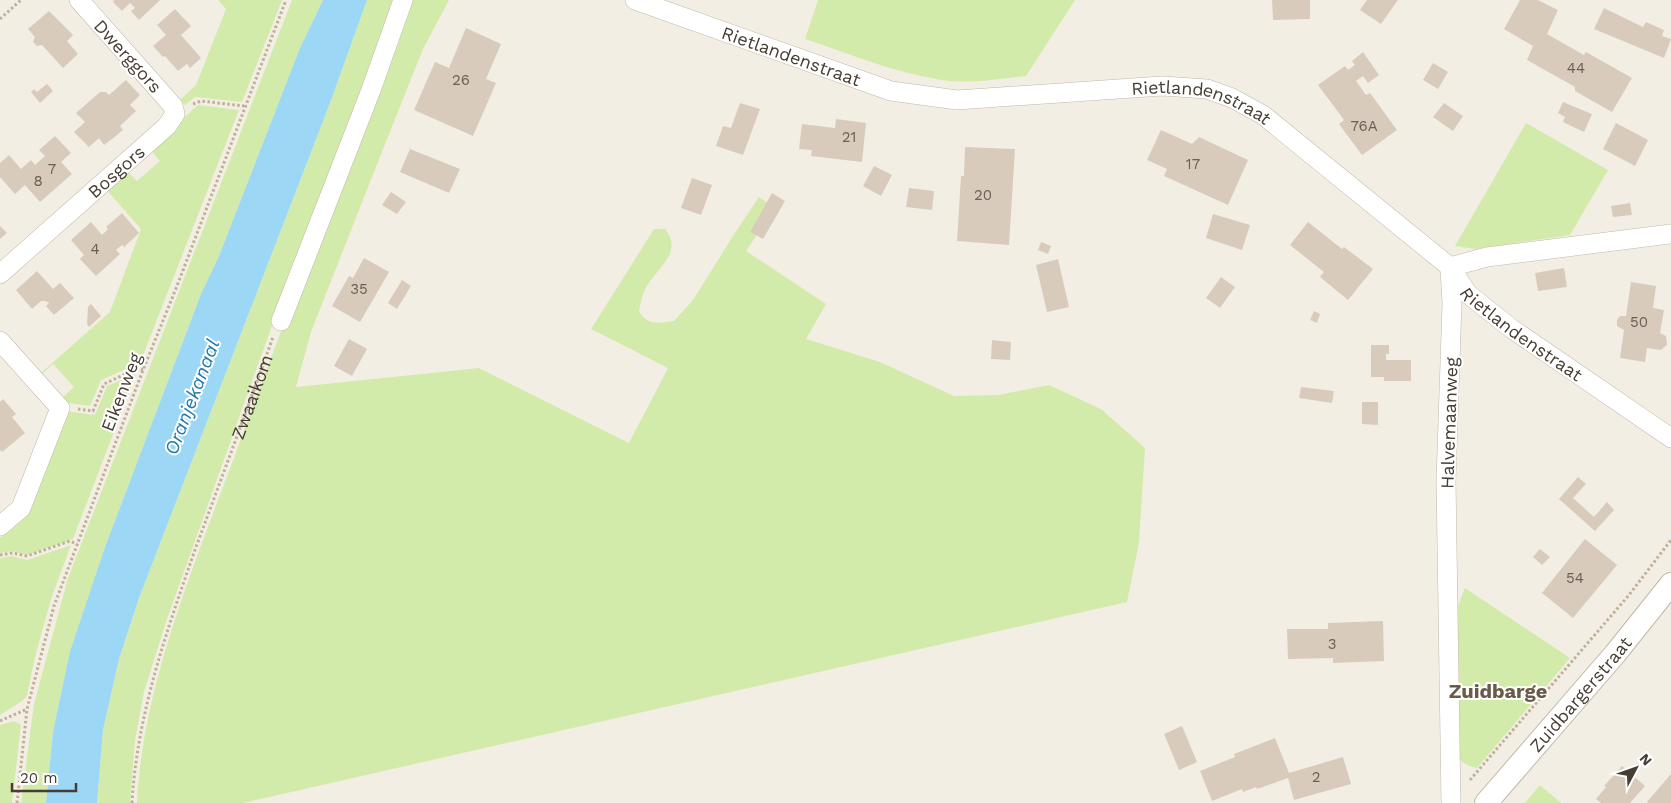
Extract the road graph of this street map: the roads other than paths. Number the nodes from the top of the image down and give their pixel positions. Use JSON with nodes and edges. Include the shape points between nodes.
{"nodes":[{"id":1,"x":79,"y":0,"type":"edge"},
{"id":2,"x":403,"y":0,"type":"edge"},
{"id":3,"x":635,"y":0,"type":"edge"},
{"id":4,"x":175,"y":114,"type":"joint"},
{"id":5,"x":1671,"y":234,"type":"edge"},
{"id":6,"x":1450,"y":267,"type":"junction"},
{"id":7,"x":0,"y":274,"type":"edge"},
{"id":8,"x":280,"y":321,"type":"road end"},
{"id":9,"x":0,"y":341,"type":"edge"},
{"id":10,"x":1671,"y":438,"type":"edge"},
{"id":11,"x":0,"y":526,"type":"edge"},
{"id":12,"x":1671,"y":584,"type":"edge"},
{"id":13,"x":1451,"y":803,"type":"edge"},
{"id":14,"x":1486,"y":803,"type":"edge"}],
"edges":[{"from":1,"to":4,"type":"street","name":"Dwerggors","via":[[173,106]]},
{"from":2,"to":8,"type":"street"},
{"from":3,"to":6,"type":"street","name":"Rietlandenstraat","via":[[891,91],[957,100],[1162,86],[1207,90],[1232,98],[1263,115]]},
{"from":4,"to":7,"type":"street","name":"Bosgors","via":[[167,126]]},
{"from":5,"to":6,"type":"street","via":[[1488,256]]},
{"from":6,"to":10,"type":"street","name":"Rietlandenstraat","via":[[1468,294],[1512,330]]},
{"from":6,"to":13,"type":"street","name":"Halvemaanweg","via":[[1452,304],[1446,489]]},
{"from":9,"to":11,"type":"street","via":[[60,408],[21,508]]},
{"from":12,"to":14,"type":"street","name":"Zuidbargerstraat"}]}
